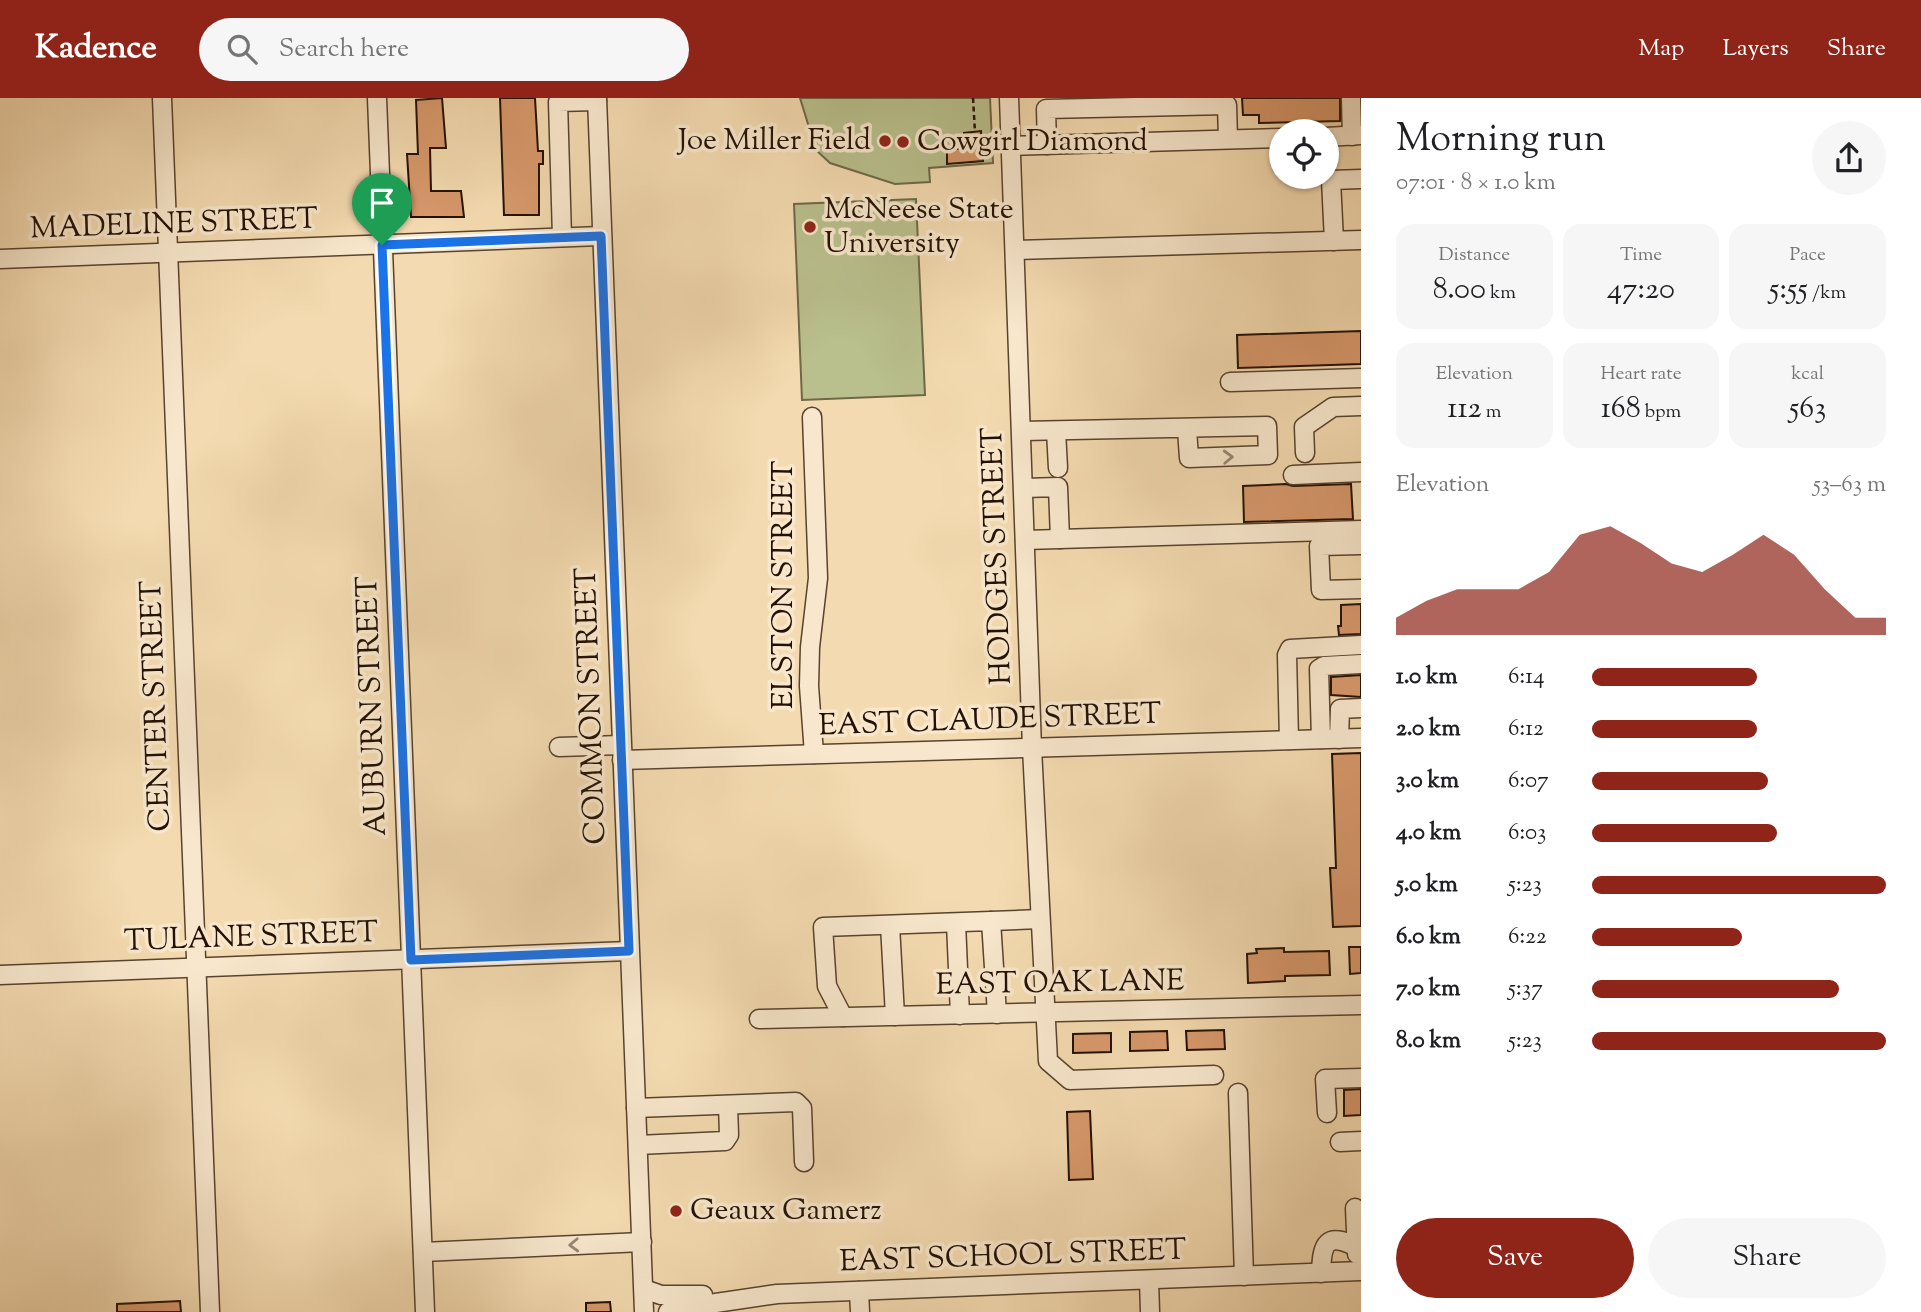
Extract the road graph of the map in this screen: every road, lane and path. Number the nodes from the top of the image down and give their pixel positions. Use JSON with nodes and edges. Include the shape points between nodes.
{"nodes":[{"id":1,"x":162,"y":98,"type":"edge"},
{"id":2,"x":377,"y":98,"type":"edge"},
{"id":3,"x":973,"y":98,"type":"edge"},
{"id":4,"x":1009,"y":98,"type":"edge"},
{"id":5,"x":1351,"y":98,"type":"edge"},
{"id":6,"x":597,"y":99,"type":"edge"},
{"id":7,"x":975,"y":132,"type":"dead end"},
{"id":8,"x":1339,"y":136,"type":"edge"},
{"id":9,"x":1357,"y":136,"type":"edge"},
{"id":10,"x":1269,"y":138,"type":"edge"},
{"id":11,"x":1228,"y":139,"type":"junction"},
{"id":12,"x":1047,"y":145,"type":"junction"},
{"id":13,"x":1011,"y":146,"type":"junction"},
{"id":14,"x":1361,"y":179,"type":"edge"},
{"id":15,"x":601,"y":236,"type":"junction"},
{"id":16,"x":562,"y":237,"type":"junction"},
{"id":17,"x":1361,"y":240,"type":"edge"},
{"id":18,"x":1334,"y":241,"type":"junction"},
{"id":19,"x":382,"y":245,"type":"junction"},
{"id":20,"x":1016,"y":250,"type":"junction"},
{"id":21,"x":168,"y":254,"type":"junction"},
{"id":22,"x":0,"y":259,"type":"edge"},
{"id":23,"x":1361,"y":378,"type":"edge"},
{"id":24,"x":1230,"y":382,"type":"dead end"},
{"id":25,"x":1361,"y":405,"type":"edge"},
{"id":26,"x":812,"y":416,"type":"dead end"},
{"id":27,"x":1187,"y":429,"type":"junction"},
{"id":28,"x":1022,"y":431,"type":"junction"},
{"id":29,"x":1056,"y":431,"type":"junction"},
{"id":30,"x":1305,"y":453,"type":"dead end"},
{"id":31,"x":1058,"y":468,"type":"dead end"},
{"id":32,"x":1361,"y":472,"type":"edge"},
{"id":33,"x":1293,"y":474,"type":"dead end"},
{"id":34,"x":1024,"y":488,"type":"junction"},
{"id":35,"x":1361,"y":530,"type":"edge"},
{"id":36,"x":1060,"y":539,"type":"junction"},
{"id":37,"x":1025,"y":540,"type":"junction"},
{"id":38,"x":1361,"y":545,"type":"edge"},
{"id":39,"x":1361,"y":589,"type":"edge"},
{"id":40,"x":1361,"y":645,"type":"edge"},
{"id":41,"x":1361,"y":664,"type":"edge"},
{"id":42,"x":1361,"y":708,"type":"edge"},
{"id":43,"x":1338,"y":714,"type":"junction"},
{"id":44,"x":1320,"y":715,"type":"junction"},
{"id":45,"x":1361,"y":738,"type":"edge"},
{"id":46,"x":1321,"y":739,"type":"junction"},
{"id":47,"x":1339,"y":739,"type":"junction"},
{"id":48,"x":1289,"y":740,"type":"junction"},
{"id":49,"x":559,"y":747,"type":"dead end"},
{"id":50,"x":1032,"y":748,"type":"junction"},
{"id":51,"x":621,"y":753,"type":"junction"},
{"id":52,"x":814,"y":754,"type":"junction"},
{"id":53,"x":1040,"y":919,"type":"junction"},
{"id":54,"x":991,"y":921,"type":"junction"},
{"id":55,"x":956,"y":923,"type":"junction"},
{"id":56,"x":890,"y":925,"type":"junction"},
{"id":57,"x":629,"y":951,"type":"junction"},
{"id":58,"x":411,"y":960,"type":"junction"},
{"id":59,"x":196,"y":968,"type":"junction"},
{"id":60,"x":0,"y":975,"type":"edge"},
{"id":61,"x":1361,"y":1005,"type":"edge"},
{"id":62,"x":1044,"y":1013,"type":"junction"},
{"id":63,"x":997,"y":1014,"type":"junction"},
{"id":64,"x":960,"y":1015,"type":"junction"},
{"id":65,"x":895,"y":1016,"type":"junction"},
{"id":66,"x":842,"y":1017,"type":"junction"},
{"id":67,"x":759,"y":1019,"type":"dead end"},
{"id":68,"x":1214,"y":1076,"type":"dead end"},
{"id":69,"x":1361,"y":1078,"type":"edge"},
{"id":70,"x":1238,"y":1093,"type":"dead end"},
{"id":71,"x":728,"y":1105,"type":"junction"},
{"id":72,"x":636,"y":1108,"type":"junction"},
{"id":73,"x":1327,"y":1113,"type":"dead end"},
{"id":74,"x":1361,"y":1141,"type":"edge"},
{"id":75,"x":1340,"y":1142,"type":"dead end"},
{"id":76,"x":638,"y":1144,"type":"junction"},
{"id":77,"x":804,"y":1162,"type":"dead end"},
{"id":78,"x":1355,"y":1208,"type":"dead end"},
{"id":79,"x":642,"y":1242,"type":"junction"},
{"id":80,"x":1357,"y":1247,"type":"junction"},
{"id":81,"x":423,"y":1252,"type":"junction"},
{"id":82,"x":1360,"y":1271,"type":"edge"},
{"id":83,"x":1321,"y":1273,"type":"junction"},
{"id":84,"x":1244,"y":1276,"type":"junction"},
{"id":85,"x":1149,"y":1280,"type":"junction"},
{"id":86,"x":644,"y":1289,"type":"junction"},
{"id":87,"x":859,"y":1291,"type":"junction"},
{"id":88,"x":777,"y":1294,"type":"junction"},
{"id":89,"x":210,"y":1312,"type":"edge"},
{"id":90,"x":425,"y":1312,"type":"edge"},
{"id":91,"x":643,"y":1312,"type":"edge"},
{"id":92,"x":668,"y":1312,"type":"edge"},
{"id":93,"x":860,"y":1312,"type":"edge"},
{"id":94,"x":1150,"y":1312,"type":"edge"}],
"edges":[{"from":1,"to":21,"type":"street","name":"CENTER STREET"},
{"from":2,"to":19,"type":"street","name":"AUBURN STREET"},
{"from":3,"to":7,"type":"path"},
{"from":4,"to":13,"type":"street","name":"HODGES STREET"},
{"from":5,"to":9,"type":"street"},
{"from":6,"to":15,"type":"street","name":"COMMON STREET"},
{"from":6,"to":16,"type":"street","via":[[558,102]]},
{"from":8,"to":9,"type":"street"},
{"from":10,"to":11,"type":"street"},
{"from":11,"to":12,"type":"street"},
{"from":11,"to":12,"type":"street","via":[[1227,105],[1046,109]]},
{"from":12,"to":13,"type":"street"},
{"from":13,"to":20,"type":"street","name":"HODGES STREET"},
{"from":14,"to":18,"type":"street","via":[[1331,180]]},
{"from":15,"to":16,"type":"street","name":"MADELINE STREET"},
{"from":15,"to":51,"type":"street","name":"COMMON STREET"},
{"from":16,"to":19,"type":"street","name":"MADELINE STREET"},
{"from":17,"to":18,"type":"street"},
{"from":18,"to":20,"type":"street"},
{"from":19,"to":21,"type":"street","name":"MADELINE STREET"},
{"from":19,"to":58,"type":"street","name":"AUBURN STREET"},
{"from":20,"to":28,"type":"street","name":"HODGES STREET"},
{"from":21,"to":22,"type":"street","name":"MADELINE STREET"},
{"from":21,"to":59,"type":"street","name":"CENTER STREET"},
{"from":23,"to":24,"type":"street"},
{"from":25,"to":30,"type":"street","via":[[1333,407],[1304,427]]},
{"from":26,"to":52,"type":"street","name":"ELSTON STREET","via":[[818,578],[809,686]]},
{"from":27,"to":27,"type":"street","one_way":true,"via":[[1189,458],[1268,455],[1267,426]]},
{"from":27,"to":29,"type":"street"},
{"from":28,"to":29,"type":"street"},
{"from":28,"to":34,"type":"street","name":"HODGES STREET"},
{"from":29,"to":31,"type":"street"},
{"from":32,"to":33,"type":"street"},
{"from":34,"to":36,"type":"street","via":[[1058,487]]},
{"from":34,"to":37,"type":"street","name":"HODGES STREET"},
{"from":35,"to":36,"type":"street"},
{"from":36,"to":37,"type":"street"},
{"from":37,"to":50,"type":"street","name":"HODGES STREET"},
{"from":38,"to":39,"type":"street","via":[[1319,547],[1321,590]]},
{"from":40,"to":48,"type":"street","via":[[1290,649]]},
{"from":41,"to":44,"type":"street","via":[[1319,669]]},
{"from":42,"to":43,"type":"street","via":[[1340,709]]},
{"from":43,"to":44,"type":"street"},
{"from":43,"to":47,"type":"street"},
{"from":44,"to":46,"type":"street"},
{"from":45,"to":47,"type":"street","name":"EAST CLAUDE STREET"},
{"from":46,"to":47,"type":"street","name":"EAST CLAUDE STREET"},
{"from":46,"to":48,"type":"street","name":"EAST CLAUDE STREET"},
{"from":48,"to":50,"type":"street","name":"EAST CLAUDE STREET"},
{"from":49,"to":51,"type":"street","name":"EAST CLAUDE STREET"},
{"from":50,"to":52,"type":"street","name":"EAST CLAUDE STREET"},
{"from":50,"to":53,"type":"street","name":"HODGES STREET"},
{"from":51,"to":52,"type":"street","name":"EAST CLAUDE STREET"},
{"from":51,"to":57,"type":"street","name":"COMMON STREET"},
{"from":53,"to":54,"type":"street"},
{"from":53,"to":62,"type":"street","name":"HODGES STREET"},
{"from":54,"to":55,"type":"street"},
{"from":54,"to":63,"type":"street"},
{"from":55,"to":56,"type":"street"},
{"from":55,"to":64,"type":"street"},
{"from":56,"to":65,"type":"street"},
{"from":56,"to":66,"type":"street","via":[[823,927],[827,986]]},
{"from":57,"to":58,"type":"street","name":"TULANE STREET"},
{"from":57,"to":72,"type":"street","name":"COMMON STREET"},
{"from":58,"to":59,"type":"street","name":"TULANE STREET"},
{"from":58,"to":81,"type":"street","name":"AUBURN STREET"},
{"from":59,"to":60,"type":"street","name":"TULANE STREET"},
{"from":59,"to":89,"type":"street","name":"CENTER STREET"},
{"from":61,"to":62,"type":"street","name":"EAST OAK LANE"},
{"from":62,"to":63,"type":"street","name":"EAST OAK LANE"},
{"from":62,"to":68,"type":"street","name":"HODGES STREET","via":[[1048,1061],[1070,1080]]},
{"from":63,"to":64,"type":"street","name":"EAST OAK LANE"},
{"from":64,"to":65,"type":"street","name":"EAST OAK LANE"},
{"from":65,"to":66,"type":"street","name":"EAST OAK LANE"},
{"from":66,"to":67,"type":"street","name":"EAST OAK LANE"},
{"from":69,"to":73,"type":"street","via":[[1325,1079]]},
{"from":70,"to":84,"type":"street"},
{"from":71,"to":72,"type":"street"},
{"from":71,"to":76,"type":"street","via":[[729,1135],[724,1141]]},
{"from":71,"to":77,"type":"street","via":[[800,1104]]},
{"from":72,"to":76,"type":"street","name":"COMMON STREET"},
{"from":74,"to":75,"type":"street"},
{"from":76,"to":79,"type":"street","name":"COMMON STREET"},
{"from":78,"to":80,"type":"street"},
{"from":79,"to":81,"type":"street","one_way":true},
{"from":79,"to":86,"type":"street","name":"COMMON STREET"},
{"from":80,"to":82,"type":"street"},
{"from":80,"to":83,"type":"street","via":[[1333,1240],[1325,1244]]},
{"from":81,"to":90,"type":"street","name":"AUBURN STREET"},
{"from":82,"to":83,"type":"street","name":"EAST SCHOOL STREET"},
{"from":83,"to":84,"type":"street","name":"EAST SCHOOL STREET"},
{"from":84,"to":85,"type":"street","name":"EAST SCHOOL STREET"},
{"from":85,"to":87,"type":"street","name":"EAST SCHOOL STREET"},
{"from":85,"to":94,"type":"street"},
{"from":86,"to":88,"type":"street","via":[[662,1295]]},
{"from":86,"to":91,"type":"street","name":"COMMON STREET"},
{"from":87,"to":88,"type":"street","name":"EAST SCHOOL STREET"},
{"from":87,"to":93,"type":"street"},
{"from":88,"to":92,"type":"street","name":"EAST SCHOOL STREET"}]}
